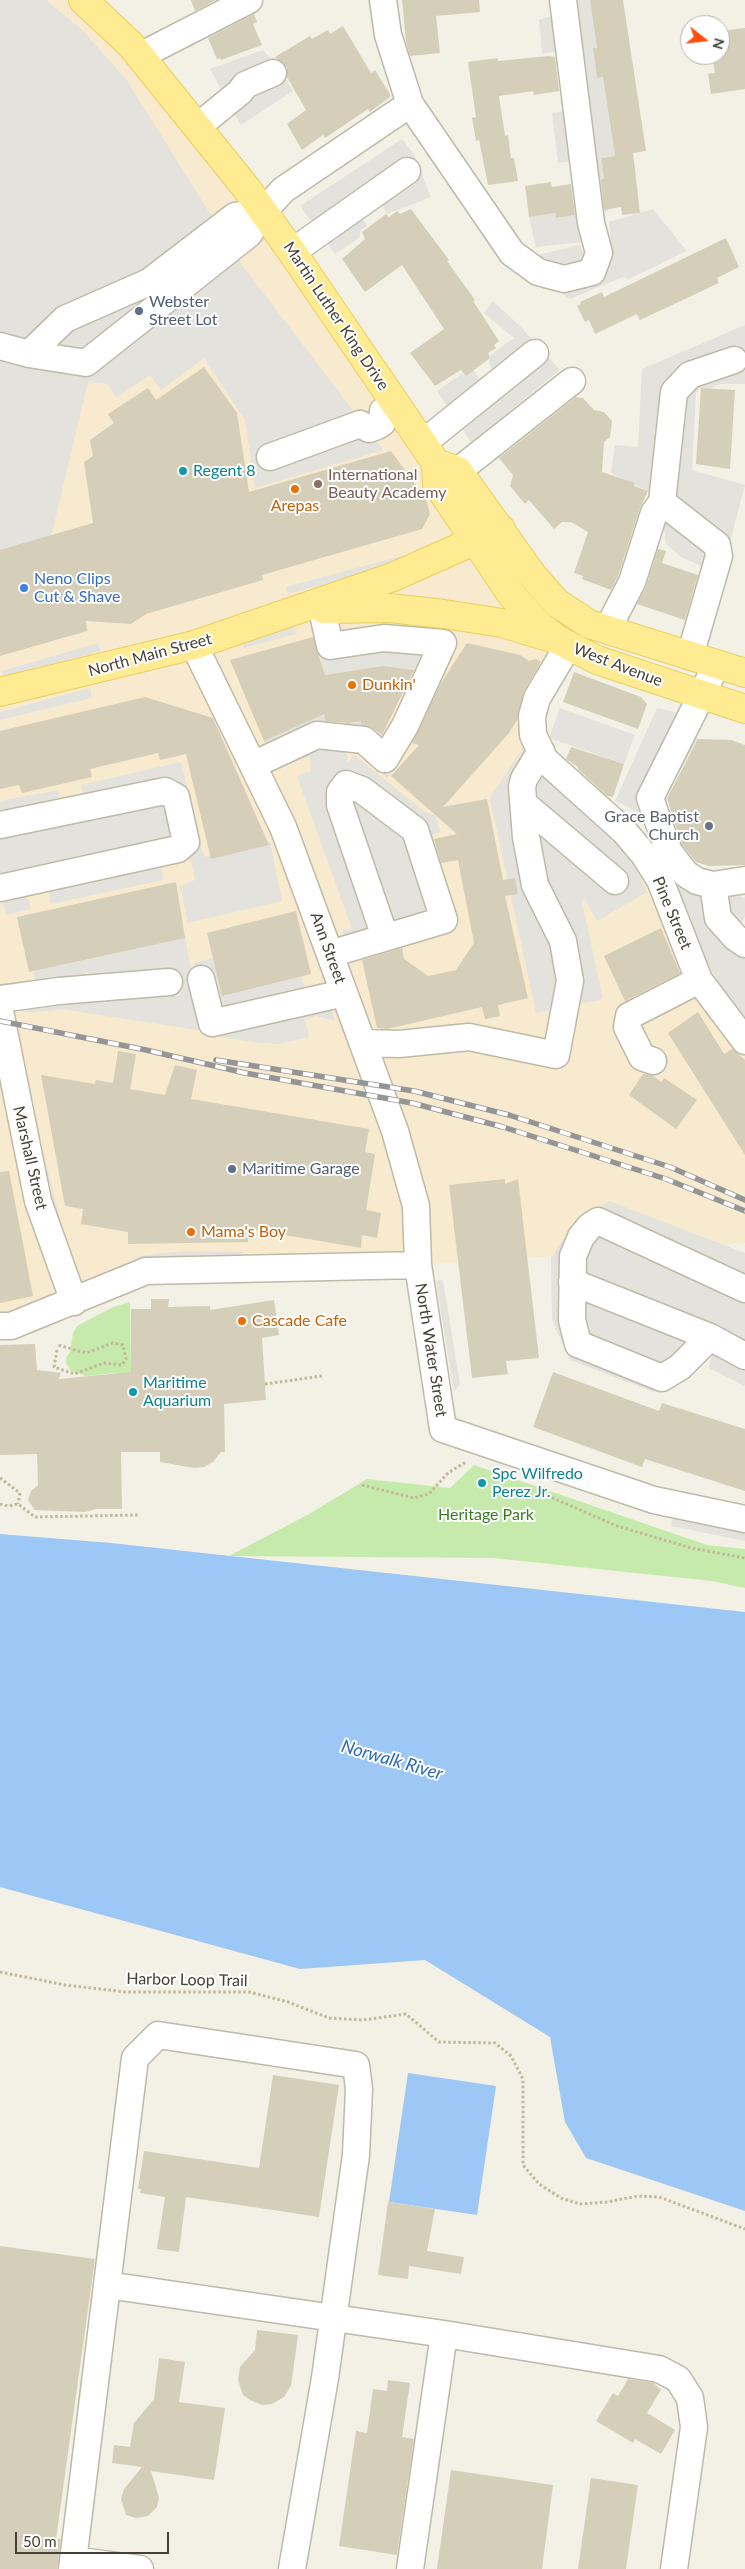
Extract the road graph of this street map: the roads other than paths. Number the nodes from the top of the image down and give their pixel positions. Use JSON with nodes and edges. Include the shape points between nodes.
{"nodes":[{"id":1,"x":83,"y":0,"type":"edge"},
{"id":2,"x":249,"y":0,"type":"edge"},
{"id":3,"x":383,"y":0,"type":"edge"},
{"id":4,"x":563,"y":0,"type":"edge"},
{"id":5,"x":140,"y":56,"type":"junction"},
{"id":6,"x":273,"y":73,"type":"dead end"},
{"id":7,"x":410,"y":104,"type":"junction"},
{"id":8,"x":196,"y":127,"type":"junction"},
{"id":9,"x":408,"y":172,"type":"dead end"},
{"id":10,"x":264,"y":211,"type":"junction"},
{"id":11,"x":292,"y":252,"type":"junction"},
{"id":12,"x":0,"y":346,"type":"edge"},
{"id":13,"x":535,"y":353,"type":"dead end"},
{"id":14,"x":29,"y":354,"type":"junction"},
{"id":15,"x":734,"y":360,"type":"dead end"},
{"id":16,"x":572,"y":381,"type":"dead end"},
{"id":17,"x":389,"y":407,"type":"junction"},
{"id":18,"x":270,"y":457,"type":"dead end"},
{"id":19,"x":439,"y":459,"type":"junction"},
{"id":20,"x":662,"y":502,"type":"junction"},
{"id":21,"x":501,"y":529,"type":"junction"},
{"id":22,"x":475,"y":540,"type":"junction"},
{"id":23,"x":310,"y":609,"type":"junction"},
{"id":24,"x":399,"y":609,"type":"junction"},
{"id":25,"x":458,"y":616,"type":"junction"},
{"id":26,"x":598,"y":627,"type":"junction"},
{"id":27,"x":400,"y":640,"type":"junction"},
{"id":28,"x":443,"y":643,"type":"junction"},
{"id":29,"x":563,"y":643,"type":"junction"},
{"id":30,"x":194,"y":645,"type":"junction"},
{"id":31,"x":690,"y":656,"type":"junction"},
{"id":32,"x":717,"y":664,"type":"junction"},
{"id":33,"x":745,"y":673,"type":"edge"},
{"id":34,"x":0,"y":692,"type":"edge"},
{"id":35,"x":702,"y":695,"type":"junction"},
{"id":36,"x":745,"y":709,"type":"edge"},
{"id":37,"x":541,"y":751,"type":"junction"},
{"id":38,"x":253,"y":765,"type":"junction"},
{"id":39,"x":524,"y":804,"type":"junction"},
{"id":40,"x":0,"y":825,"type":"edge"},
{"id":41,"x":745,"y":880,"type":"edge"},
{"id":42,"x":615,"y":881,"type":"dead end"},
{"id":43,"x":714,"y":885,"type":"junction"},
{"id":44,"x":0,"y":888,"type":"edge"},
{"id":45,"x":385,"y":937,"type":"junction"},
{"id":46,"x":745,"y":944,"type":"edge"},
{"id":47,"x":330,"y":954,"type":"junction"},
{"id":48,"x":201,"y":979,"type":"dead end"},
{"id":49,"x":699,"y":980,"type":"junction"},
{"id":50,"x":169,"y":982,"type":"dead end"},
{"id":51,"x":344,"y":993,"type":"junction"},
{"id":52,"x":0,"y":999,"type":"edge"},
{"id":53,"x":1,"y":1026,"type":"edge"},
{"id":54,"x":745,"y":1041,"type":"edge"},
{"id":55,"x":362,"y":1043,"type":"junction"},
{"id":56,"x":653,"y":1061,"type":"dead end"},
{"id":57,"x":418,"y":1265,"type":"junction"},
{"id":58,"x":572,"y":1282,"type":"junction"},
{"id":59,"x":745,"y":1289,"type":"edge"},
{"id":60,"x":74,"y":1302,"type":"junction"},
{"id":61,"x":0,"y":1326,"type":"edge"},
{"id":62,"x":710,"y":1337,"type":"junction"},
{"id":63,"x":745,"y":1356,"type":"edge"},
{"id":64,"x":745,"y":1519,"type":"edge"},
{"id":65,"x":106,"y":2285,"type":"junction"},
{"id":66,"x":334,"y":2317,"type":"junction"},
{"id":67,"x":444,"y":2334,"type":"junction"},
{"id":68,"x":72,"y":2565,"type":"edge"},
{"id":69,"x":140,"y":2569,"type":"edge"},
{"id":70,"x":292,"y":2569,"type":"edge"},
{"id":71,"x":410,"y":2569,"type":"edge"},
{"id":72,"x":674,"y":2569,"type":"edge"}],
"edges":[{"from":1,"to":5,"type":"main road","name":"Martin Luther King Drive"},
{"from":2,"to":5,"type":"street"},
{"from":3,"to":7,"type":"street","via":[[388,35]]},
{"from":4,"to":7,"type":"street","via":[[591,223],[599,253],[592,272],[564,278],[538,272],[512,253]]},
{"from":5,"to":8,"type":"main road","name":"Martin Luther King Drive"},
{"from":6,"to":8,"type":"street","via":[[245,85]]},
{"from":7,"to":10,"type":"street","via":[[283,190]]},
{"from":8,"to":10,"type":"main road","name":"Martin Luther King Drive"},
{"from":9,"to":11,"type":"street"},
{"from":10,"to":11,"type":"main road","name":"Martin Luther King Drive"},
{"from":10,"to":14,"type":"street","via":[[235,216],[149,282],[65,319]]},
{"from":10,"to":14,"type":"street","via":[[249,234],[86,363]]},
{"from":11,"to":17,"type":"main road","name":"Martin Luther King Drive"},
{"from":12,"to":14,"type":"street"},
{"from":13,"to":19,"type":"street"},
{"from":15,"to":20,"type":"street","via":[[690,375],[674,392]]},
{"from":16,"to":19,"type":"street"},
{"from":17,"to":18,"type":"street","via":[[382,423],[377,426],[369,429],[360,424]]},
{"from":17,"to":19,"type":"main road","name":"Martin Luther King Drive"},
{"from":19,"to":21,"type":"main road","name":"Martin Luther King Drive"},
{"from":19,"to":22,"type":"main road","name":"West Avenue","via":[[437,484]]},
{"from":20,"to":26,"type":"street","via":[[654,513],[632,582]]},
{"from":20,"to":31,"type":"street","via":[[717,545],[719,556]]},
{"from":21,"to":22,"type":"main road","name":"North Main Street"},
{"from":21,"to":26,"type":"main road","name":"Martin Luther King Drive","via":[[533,576],[557,603]]},
{"from":22,"to":23,"type":"main road","name":"North Main Street"},
{"from":22,"to":29,"type":"main road","name":"West Avenue","via":[[511,594],[538,624]]},
{"from":23,"to":24,"type":"main road","name":"North Main Street"},
{"from":23,"to":27,"type":"street","via":[[330,646],[384,638]]},
{"from":23,"to":30,"type":"main road","name":"North Main Street"},
{"from":24,"to":25,"type":"main road","name":"North Main Street"},
{"from":24,"to":27,"type":"street"},
{"from":25,"to":28,"type":"street"},
{"from":25,"to":29,"type":"main road","name":"North Main Street","via":[[502,623]]},
{"from":26,"to":31,"type":"main road","name":"West Avenue"},
{"from":27,"to":28,"type":"street"},
{"from":28,"to":38,"type":"street","via":[[405,726],[385,759],[364,740],[317,735]]},
{"from":29,"to":35,"type":"main road","name":"West Avenue","via":[[596,660]]},
{"from":29,"to":37,"type":"street","name":"Pine Street","via":[[532,716],[533,735]]},
{"from":30,"to":34,"type":"main road","name":"North Main Street"},
{"from":30,"to":38,"type":"street","name":"Ann Street"},
{"from":31,"to":32,"type":"main road","name":"West Avenue"},
{"from":32,"to":33,"type":"main road","name":"West Avenue"},
{"from":32,"to":35,"type":"street"},
{"from":35,"to":36,"type":"main road","name":"West Avenue"},
{"from":35,"to":43,"type":"street","via":[[650,798],[669,852],[686,874],[697,882]]},
{"from":37,"to":39,"type":"street","via":[[524,779]]},
{"from":37,"to":49,"type":"street","name":"Pine Street","via":[[545,760],[624,831],[645,856],[660,880]]},
{"from":38,"to":47,"type":"street","name":"Ann Street","via":[[283,827]]},
{"from":39,"to":42,"type":"street"},
{"from":39,"to":55,"type":"street","via":[[535,885],[562,941],[570,981],[556,1055],[469,1037],[398,1044]]},
{"from":40,"to":44,"type":"street","via":[[165,791],[176,797],[186,842],[178,849]]},
{"from":41,"to":43,"type":"street"},
{"from":43,"to":46,"type":"street","via":[[718,918],[735,938]]},
{"from":45,"to":45,"type":"street","via":[[444,920],[415,830],[362,790],[346,784],[340,792],[340,805]]},
{"from":45,"to":47,"type":"street"},
{"from":47,"to":51,"type":"street","name":"Ann Street"},
{"from":48,"to":51,"type":"street","via":[[212,1023]]},
{"from":49,"to":54,"type":"street","name":"Pine Street"},
{"from":49,"to":56,"type":"street","via":[[629,1016],[627,1027],[642,1057]]},
{"from":50,"to":52,"type":"street"},
{"from":51,"to":55,"type":"street","name":"Ann Street"},
{"from":53,"to":60,"type":"street","name":"Marshall Street","via":[[38,1202]]},
{"from":55,"to":57,"type":"street","name":"Ann Street","via":[[395,1131],[416,1206]]},
{"from":57,"to":60,"type":"street","name":"North Water Street","via":[[146,1271]]},
{"from":57,"to":64,"type":"street","name":"North Water Street","via":[[443,1429],[654,1500]]},
{"from":58,"to":59,"type":"street","via":[[573,1256],[581,1237],[598,1220]]},
{"from":58,"to":62,"type":"street"},
{"from":58,"to":62,"type":"street","via":[[572,1320],[578,1344],[662,1378],[680,1367]]},
{"from":60,"to":61,"type":"street","name":"North Water Street","via":[[11,1326]]},
{"from":62,"to":63,"type":"street"},
{"from":65,"to":66,"type":"street"},
{"from":65,"to":66,"type":"street","via":[[135,2058],[158,2035],[168,2036],[356,2065],[359,2089],[356,2155]]},
{"from":65,"to":68,"type":"street"},
{"from":66,"to":67,"type":"street"},
{"from":66,"to":70,"type":"street"},
{"from":67,"to":71,"type":"street"},
{"from":67,"to":72,"type":"street","via":[[659,2368],[678,2379],[690,2398],[694,2427]]},
{"from":68,"to":69,"type":"street"}]}
